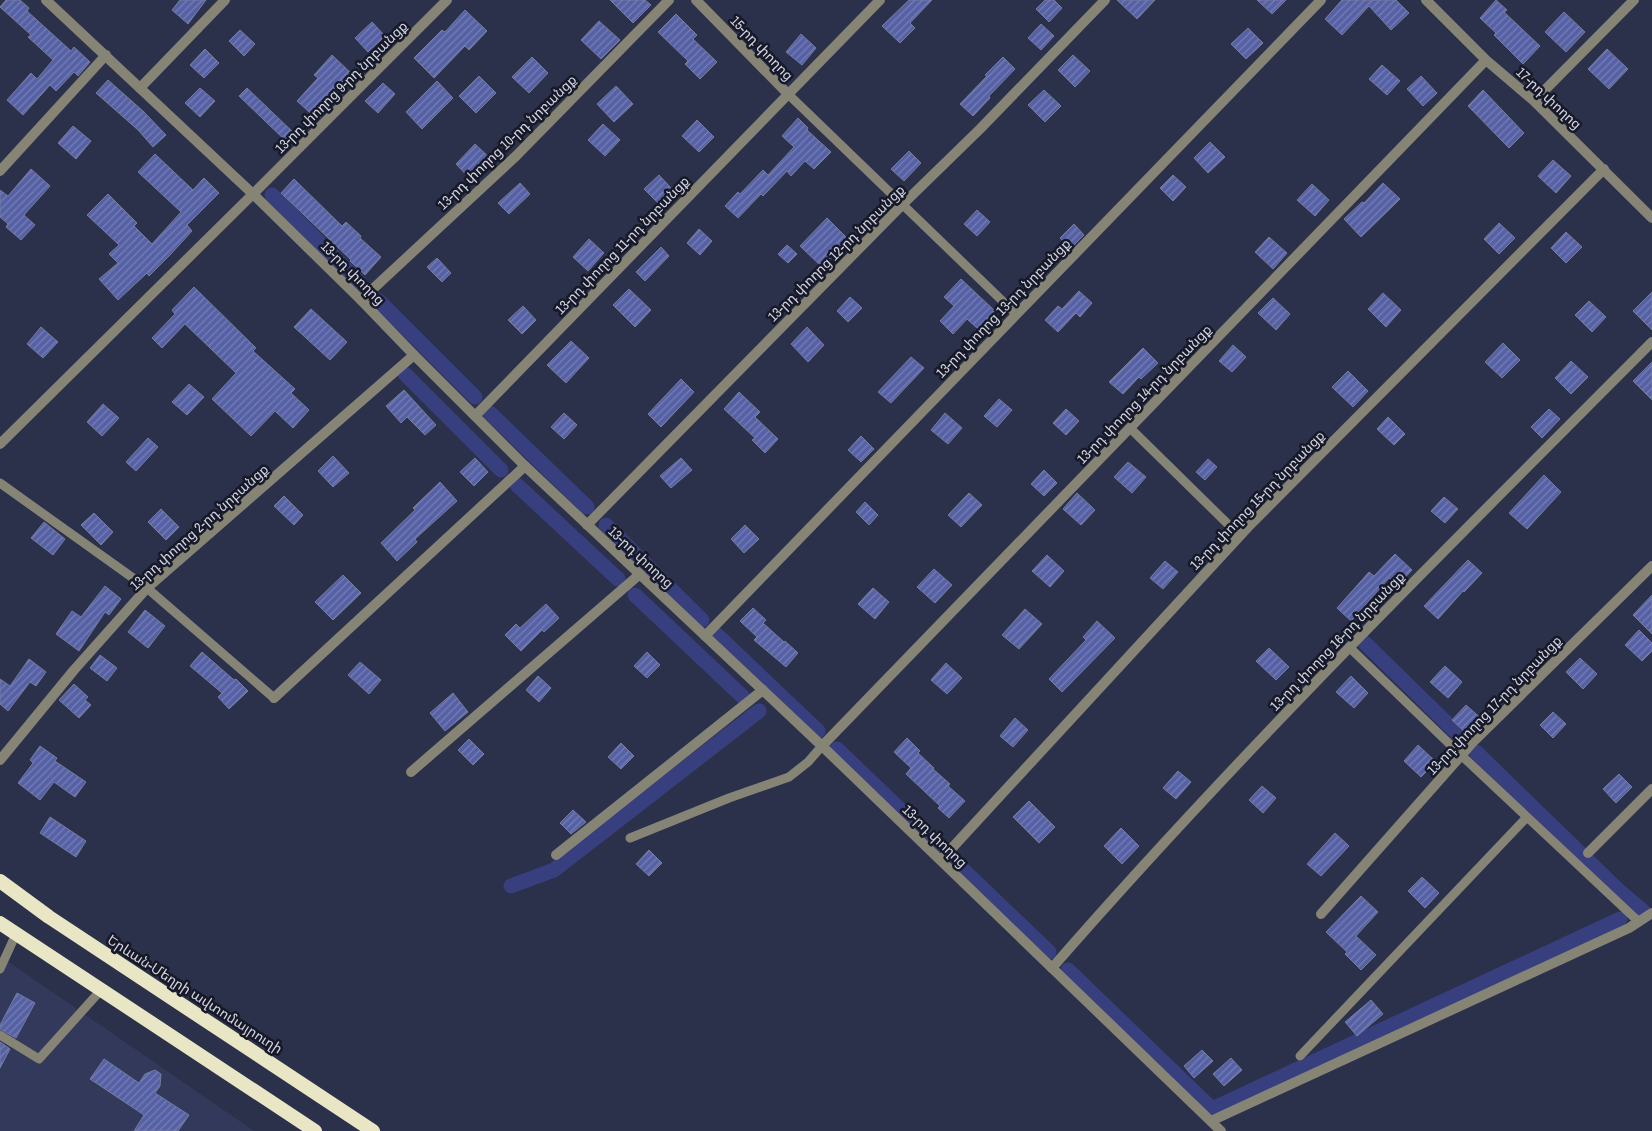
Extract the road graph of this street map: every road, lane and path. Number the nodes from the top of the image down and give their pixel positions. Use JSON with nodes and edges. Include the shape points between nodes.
{"nodes":[{"id":1,"x":46,"y":0,"type":"edge"},
{"id":2,"x":225,"y":0,"type":"edge"},
{"id":3,"x":448,"y":0,"type":"edge"},
{"id":4,"x":668,"y":0,"type":"edge"},
{"id":5,"x":696,"y":0,"type":"edge"},
{"id":6,"x":880,"y":0,"type":"edge"},
{"id":7,"x":1105,"y":0,"type":"edge"},
{"id":8,"x":1320,"y":0,"type":"edge"},
{"id":9,"x":1426,"y":0,"type":"edge"},
{"id":10,"x":1634,"y":0,"type":"edge"},
{"id":11,"x":106,"y":55,"type":"junction"},
{"id":12,"x":1486,"y":60,"type":"junction"},
{"id":13,"x":140,"y":88,"type":"junction"},
{"id":14,"x":788,"y":94,"type":"junction"},
{"id":15,"x":1534,"y":101,"type":"junction"},
{"id":16,"x":1604,"y":169,"type":"junction"},
{"id":17,"x":0,"y":171,"type":"edge"},
{"id":18,"x":253,"y":194,"type":"junction"},
{"id":19,"x":903,"y":204,"type":"junction"},
{"id":20,"x":1652,"y":218,"type":"edge"},
{"id":21,"x":361,"y":300,"type":"junction"},
{"id":22,"x":1016,"y":314,"type":"junction"},
{"id":23,"x":1652,"y":342,"type":"edge"},
{"id":24,"x":414,"y":355,"type":"junction"},
{"id":25,"x":475,"y":416,"type":"junction"},
{"id":26,"x":1130,"y":428,"type":"junction"},
{"id":27,"x":0,"y":444,"type":"edge"},
{"id":28,"x":525,"y":466,"type":"junction"},
{"id":29,"x":0,"y":483,"type":"edge"},
{"id":30,"x":587,"y":525,"type":"junction"},
{"id":31,"x":1240,"y":536,"type":"junction"},
{"id":32,"x":1652,"y":566,"type":"edge"},
{"id":33,"x":640,"y":574,"type":"junction"},
{"id":34,"x":147,"y":588,"type":"junction"},
{"id":35,"x":705,"y":636,"type":"junction"},
{"id":36,"x":1349,"y":647,"type":"junction"},
{"id":37,"x":763,"y":690,"type":"junction"},
{"id":38,"x":274,"y":698,"type":"joint"},
{"id":39,"x":822,"y":746,"type":"junction"},
{"id":40,"x":1461,"y":755,"type":"junction"},
{"id":41,"x":0,"y":760,"type":"edge"},
{"id":42,"x":411,"y":772,"type":"dead end"},
{"id":43,"x":1652,"y":789,"type":"edge"},
{"id":44,"x":1527,"y":817,"type":"junction"},
{"id":45,"x":630,"y":838,"type":"dead end"},
{"id":46,"x":1588,"y":853,"type":"dead end"},
{"id":47,"x":556,"y":855,"type":"dead end"},
{"id":48,"x":940,"y":860,"type":"junction"},
{"id":49,"x":0,"y":881,"type":"edge"},
{"id":50,"x":1652,"y":913,"type":"edge"},
{"id":51,"x":1321,"y":914,"type":"dead end"},
{"id":52,"x":1639,"y":922,"type":"junction"},
{"id":53,"x":0,"y":923,"type":"edge"},
{"id":54,"x":16,"y":934,"type":"junction"},
{"id":55,"x":1052,"y":968,"type":"junction"},
{"id":56,"x":0,"y":969,"type":"edge"},
{"id":57,"x":100,"y":990,"type":"junction"},
{"id":58,"x":0,"y":1035,"type":"edge"},
{"id":59,"x":1300,"y":1056,"type":"dead end"},
{"id":60,"x":1211,"y":1121,"type":"junction"},
{"id":61,"x":316,"y":1131,"type":"edge"},
{"id":62,"x":373,"y":1131,"type":"edge"},
{"id":63,"x":1221,"y":1131,"type":"edge"}],
"edges":[{"from":1,"to":11,"type":"street","name":"13-րդ փողոց"},
{"from":2,"to":13,"type":"street"},
{"from":3,"to":18,"type":"street","name":"13-րդ փողոց 9-րդ նրբանցք"},
{"from":4,"to":21,"type":"street","name":"13-րդ փողոց 10-րդ նրբանցք","via":[[516,156]]},
{"from":5,"to":14,"type":"street","name":"15-րդ փողոց"},
{"from":6,"to":14,"type":"street","name":"13-րդ փողոց 11-րդ նրբանցք"},
{"from":7,"to":19,"type":"street","name":"13-րդ փողոց 12-րդ նրբանցք"},
{"from":8,"to":22,"type":"street","name":"13-րդ փողոց 13-րդ նրբանցք"},
{"from":9,"to":12,"type":"street","name":"17-րդ փողոց"},
{"from":10,"to":15,"type":"street"},
{"from":11,"to":13,"type":"street","name":"13-րդ փողոց"},
{"from":11,"to":17,"type":"street"},
{"from":12,"to":15,"type":"street","name":"17-րդ փողոց"},
{"from":12,"to":26,"type":"street","name":"13-րդ փողոց 14-րդ նրբանցք"},
{"from":13,"to":18,"type":"street","name":"13-րդ փողոց"},
{"from":14,"to":19,"type":"lane"},
{"from":14,"to":25,"type":"street","name":"13-րդ փողոց 11-րդ նրբանցք"},
{"from":15,"to":16,"type":"street","name":"17-րդ փողոց"},
{"from":16,"to":20,"type":"street","name":"17-րդ փողոց"},
{"from":16,"to":31,"type":"street","name":"13-րդ փողոց 15-րդ նրբանցք"},
{"from":18,"to":21,"type":"street","name":"13-րդ փողոց"},
{"from":18,"to":27,"type":"street","name":"13-րդ փողոց 9-րդ նրբանցք"},
{"from":19,"to":22,"type":"lane"},
{"from":19,"to":30,"type":"street","name":"13-րդ փողոց 12-րդ նրբանցք"},
{"from":21,"to":24,"type":"street","name":"13-րդ փողոց"},
{"from":22,"to":35,"type":"street","name":"13-րդ փողոց 13-րդ նրբանցք"},
{"from":23,"to":36,"type":"street","name":"13-րդ փողոց 16-րդ նրբանցք"},
{"from":24,"to":25,"type":"street","name":"13-րդ փողոց"},
{"from":24,"to":34,"type":"street","name":"13-րդ փողոց 2-րդ նրբանցք"},
{"from":25,"to":28,"type":"street","name":"13-րդ փողոց"},
{"from":26,"to":31,"type":"lane"},
{"from":26,"to":39,"type":"street","name":"13-րդ փողոց 14-րդ նրբանցք"},
{"from":28,"to":30,"type":"street","name":"13-րդ փողոց"},
{"from":28,"to":38,"type":"street"},
{"from":29,"to":34,"type":"lane"},
{"from":30,"to":33,"type":"street","name":"13-րդ փողոց"},
{"from":31,"to":48,"type":"street","name":"13-րդ փողոց 15-րդ նրբանցք"},
{"from":32,"to":40,"type":"street","name":"13-րդ փողոց 17-րդ նրբանցք"},
{"from":33,"to":35,"type":"street","name":"13-րդ փողոց"},
{"from":33,"to":42,"type":"street"},
{"from":34,"to":38,"type":"lane"},
{"from":34,"to":41,"type":"street","name":"13-րդ փողոց 2-րդ նրբանցք"},
{"from":35,"to":37,"type":"street","name":"13-րդ փողոց"},
{"from":36,"to":40,"type":"lane"},
{"from":36,"to":55,"type":"street","name":"13-րդ փողոց 16-րդ նրբանցք","via":[[1124,886]]},
{"from":37,"to":39,"type":"street","name":"13-րդ փողոց"},
{"from":37,"to":47,"type":"street"},
{"from":39,"to":45,"type":"lane","via":[[789,777]]},
{"from":39,"to":48,"type":"street","name":"13-րդ փողոց"},
{"from":40,"to":44,"type":"lane"},
{"from":40,"to":51,"type":"street","name":"13-րդ փողոց 17-րդ նրբանցք"},
{"from":43,"to":46,"type":"street"},
{"from":44,"to":52,"type":"lane"},
{"from":44,"to":59,"type":"lane"},
{"from":48,"to":55,"type":"street","name":"13-րդ փողոց"},
{"from":49,"to":62,"type":"highway","name":"Երևան-Մեղրի ավտոմայրուղի","via":[[49,917]]},
{"from":50,"to":52,"type":"street"},
{"from":52,"to":60,"type":"street"},
{"from":53,"to":54,"type":"highway"},
{"from":54,"to":56,"type":"lane"},
{"from":54,"to":57,"type":"highway"},
{"from":55,"to":60,"type":"street","name":"13-րդ փողոց"},
{"from":57,"to":58,"type":"lane","via":[[39,1059]]},
{"from":57,"to":61,"type":"highway"},
{"from":60,"to":63,"type":"street","name":"13-րդ փողոց"}]}
